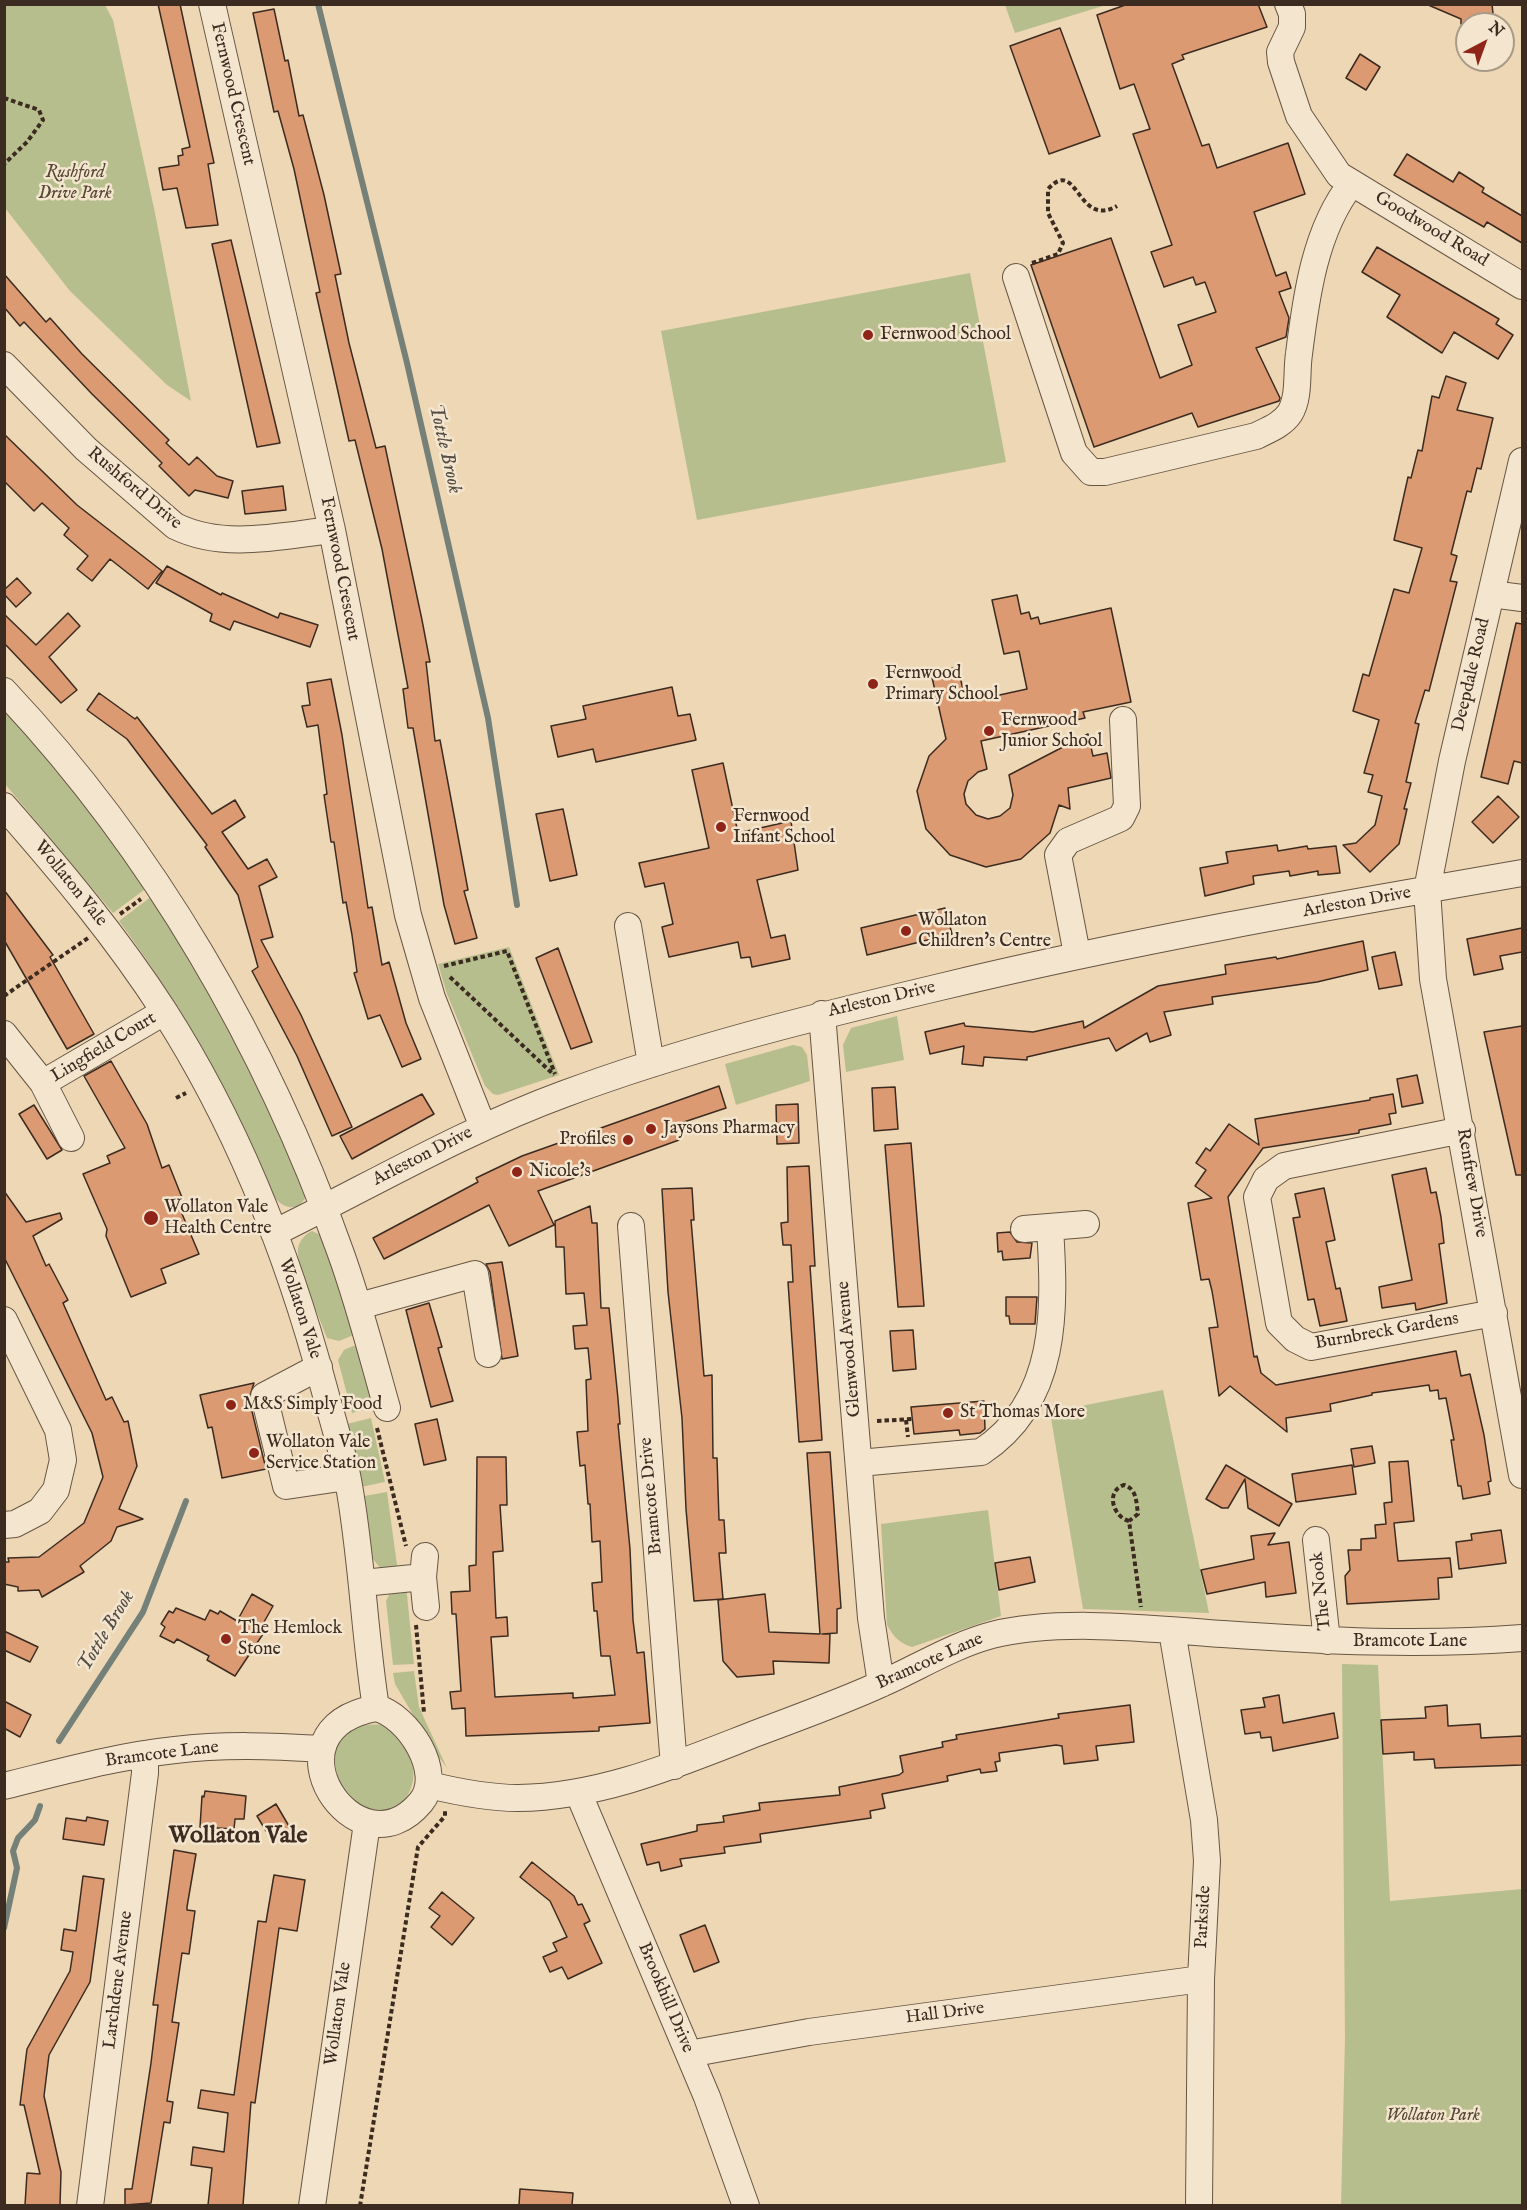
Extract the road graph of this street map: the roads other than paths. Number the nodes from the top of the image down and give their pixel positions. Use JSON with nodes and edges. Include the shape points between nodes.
{"nodes":[{"id":1,"x":212,"y":4,"type":"edge"},
{"id":2,"x":1288,"y":4,"type":"edge"},
{"id":3,"x":1345,"y":179,"type":"junction"},
{"id":4,"x":1016,"y":277,"type":"road end"},
{"id":5,"x":1522,"y":286,"type":"edge"},
{"id":6,"x":4,"y":365,"type":"edge"},
{"id":7,"x":1522,"y":461,"type":"edge"},
{"id":8,"x":332,"y":530,"type":"junction"},
{"id":9,"x":1491,"y":594,"type":"junction"},
{"id":10,"x":1522,"y":598,"type":"edge"},
{"id":11,"x":4,"y":691,"type":"edge"},
{"id":12,"x":1123,"y":720,"type":"dead end"},
{"id":13,"x":4,"y":806,"type":"edge"},
{"id":14,"x":1522,"y":873,"type":"edge"},
{"id":15,"x":1427,"y":890,"type":"junction"},
{"id":16,"x":628,"y":926,"type":"dead end"},
{"id":17,"x":1077,"y":954,"type":"junction"},
{"id":18,"x":164,"y":1012,"type":"junction"},
{"id":19,"x":822,"y":1014,"type":"junction"},
{"id":20,"x":4,"y":1034,"type":"edge"},
{"id":21,"x":651,"y":1064,"type":"junction"},
{"id":22,"x":43,"y":1083,"type":"junction"},
{"id":23,"x":483,"y":1127,"type":"junction"},
{"id":24,"x":1462,"y":1130,"type":"junction"},
{"id":25,"x":71,"y":1138,"type":"dead end"},
{"id":26,"x":324,"y":1208,"type":"junction"},
{"id":27,"x":1086,"y":1224,"type":"dead end"},
{"id":28,"x":631,"y":1226,"type":"dead end"},
{"id":29,"x":1050,"y":1227,"type":"junction"},
{"id":30,"x":1024,"y":1229,"type":"dead end"},
{"id":31,"x":274,"y":1233,"type":"junction"},
{"id":32,"x":359,"y":1306,"type":"junction"},
{"id":33,"x":1494,"y":1313,"type":"junction"},
{"id":34,"x":4,"y":1320,"type":"edge"},
{"id":35,"x":488,"y":1354,"type":"dead end"},
{"id":36,"x":319,"y":1367,"type":"junction"},
{"id":37,"x":387,"y":1408,"type":"dead end"},
{"id":38,"x":859,"y":1463,"type":"junction"},
{"id":39,"x":1522,"y":1475,"type":"edge"},
{"id":40,"x":347,"y":1477,"type":"junction"},
{"id":41,"x":4,"y":1525,"type":"edge"},
{"id":42,"x":1316,"y":1540,"type":"dead end"},
{"id":43,"x":363,"y":1583,"type":"junction"},
{"id":44,"x":426,"y":1607,"type":"dead end"},
{"id":45,"x":1172,"y":1630,"type":"junction"},
{"id":46,"x":1522,"y":1638,"type":"edge"},
{"id":47,"x":1327,"y":1641,"type":"junction"},
{"id":48,"x":881,"y":1684,"type":"junction"},
{"id":49,"x":376,"y":1708,"type":"junction"},
{"id":50,"x":322,"y":1749,"type":"junction"},
{"id":51,"x":144,"y":1754,"type":"junction"},
{"id":52,"x":674,"y":1766,"type":"junction"},
{"id":53,"x":429,"y":1785,"type":"junction"},
{"id":54,"x":4,"y":1786,"type":"edge"},
{"id":55,"x":578,"y":1792,"type":"junction"},
{"id":56,"x":367,"y":1823,"type":"junction"},
{"id":57,"x":1201,"y":1979,"type":"junction"},
{"id":58,"x":689,"y":2054,"type":"junction"},
{"id":59,"x":90,"y":2205,"type":"edge"},
{"id":60,"x":312,"y":2205,"type":"edge"},
{"id":61,"x":746,"y":2205,"type":"edge"},
{"id":62,"x":1199,"y":2205,"type":"edge"}],
"edges":[{"from":1,"to":8,"type":"street","name":"Fernwood Crescent"},
{"from":2,"to":3,"type":"street","via":[[1292,27],[1280,52],[1281,62],[1299,116]]},
{"from":3,"to":4,"type":"street","via":[[1317,261],[1293,405],[1278,425],[1256,436],[1091,472],[1074,453]]},
{"from":3,"to":5,"type":"street","name":"Goodwood Road"},
{"from":6,"to":8,"type":"street","name":"Rushford Drive","via":[[86,449],[175,526],[191,534],[229,541]]},
{"from":7,"to":9,"type":"street","name":"Deepdale Road"},
{"from":8,"to":23,"type":"street","name":"Fernwood Crescent","via":[[408,915],[432,998]]},
{"from":9,"to":10,"type":"street"},
{"from":9,"to":15,"type":"street","name":"Deepdale Road"},
{"from":11,"to":26,"type":"street","via":[[69,763],[158,887],[231,1003],[259,1056]]},
{"from":12,"to":17,"type":"street","via":[[1127,806],[1121,818],[1068,841],[1058,855]]},
{"from":13,"to":18,"type":"street","name":"Wollaton Vale","via":[[105,926]]},
{"from":14,"to":15,"type":"street","name":"Arleston Drive"},
{"from":15,"to":17,"type":"street","name":"Arleston Drive"},
{"from":15,"to":24,"type":"street","name":"Renfrew Drive","via":[[1433,979]]},
{"from":16,"to":21,"type":"street"},
{"from":17,"to":19,"type":"street","name":"Arleston Drive"},
{"from":18,"to":22,"type":"street","name":"Lingfield Court"},
{"from":18,"to":31,"type":"street","name":"Wollaton Vale","via":[[203,1080]]},
{"from":19,"to":21,"type":"street","name":"Arleston Drive"},
{"from":19,"to":38,"type":"street","name":"Glenwood Avenue"},
{"from":20,"to":22,"type":"street","name":"Lingfield Court"},
{"from":21,"to":23,"type":"street","name":"Arleston Drive"},
{"from":22,"to":25,"type":"street","name":"Lingfield Court"},
{"from":23,"to":26,"type":"street","name":"Arleston Drive"},
{"from":24,"to":33,"type":"street","name":"Renfrew Drive"},
{"from":24,"to":33,"type":"street","name":"Burnbreck Gardens","via":[[1284,1166],[1273,1173],[1257,1197],[1280,1323],[1303,1344],[1311,1347]]},
{"from":26,"to":31,"type":"street","name":"Arleston Drive"},
{"from":26,"to":32,"type":"street"},
{"from":27,"to":29,"type":"street"},
{"from":28,"to":52,"type":"street","name":"Bramcote Drive"},
{"from":29,"to":30,"type":"street"},
{"from":29,"to":38,"type":"street","via":[[1054,1282],[1045,1366],[1033,1396],[1010,1427],[981,1452]]},
{"from":31,"to":36,"type":"street","name":"Wollaton Vale"},
{"from":32,"to":35,"type":"street","via":[[475,1274]]},
{"from":32,"to":37,"type":"street"},
{"from":33,"to":39,"type":"street","name":"Renfrew Drive"},
{"from":34,"to":41,"type":"street","via":[[58,1430],[63,1460],[56,1490],[40,1511],[15,1524]]},
{"from":36,"to":40,"type":"street","name":"Wollaton Vale"},
{"from":36,"to":40,"type":"street","via":[[264,1396],[286,1486]]},
{"from":38,"to":48,"type":"street","name":"Glenwood Avenue","via":[[871,1618]]},
{"from":40,"to":43,"type":"street","name":"Wollaton Vale"},
{"from":42,"to":47,"type":"street","name":"The Nook"},
{"from":43,"to":44,"type":"street","via":[[424,1567]]},
{"from":43,"to":49,"type":"street","name":"Wollaton Vale"},
{"from":45,"to":47,"type":"street","name":"Bramcote Lane"},
{"from":45,"to":48,"type":"street","name":"Bramcote Lane","via":[[1056,1627],[991,1635]]},
{"from":45,"to":57,"type":"street","name":"Parkside","via":[[1204,1820],[1207,1861]]},
{"from":46,"to":47,"type":"street","name":"Bramcote Lane","via":[[1406,1643]]},
{"from":48,"to":52,"type":"street","name":"Bramcote Lane"},
{"from":49,"to":50,"type":"street","via":[[343,1719],[328,1734]]},
{"from":49,"to":53,"type":"street","via":[[396,1718],[413,1738],[426,1764]]},
{"from":50,"to":51,"type":"street","name":"Bramcote Lane","via":[[225,1746]]},
{"from":50,"to":56,"type":"street","via":[[322,1775],[332,1796],[352,1817]]},
{"from":51,"to":54,"type":"street","name":"Bramcote Lane"},
{"from":51,"to":59,"type":"street","name":"Larchdene Avenue","via":[[145,1773]]},
{"from":52,"to":55,"type":"street","name":"Bramcote Lane"},
{"from":53,"to":55,"type":"street","name":"Bramcote Lane","via":[[501,1797]]},
{"from":53,"to":56,"type":"street","via":[[423,1800],[407,1815],[390,1823]]},
{"from":55,"to":58,"type":"street","name":"Brookhill Drive"},
{"from":56,"to":60,"type":"street","name":"Wollaton Vale"},
{"from":57,"to":58,"type":"street","name":"Hall Drive","via":[[809,2032]]},
{"from":57,"to":62,"type":"street","name":"Parkside"},
{"from":58,"to":61,"type":"street","name":"Brookhill Drive"}]}
